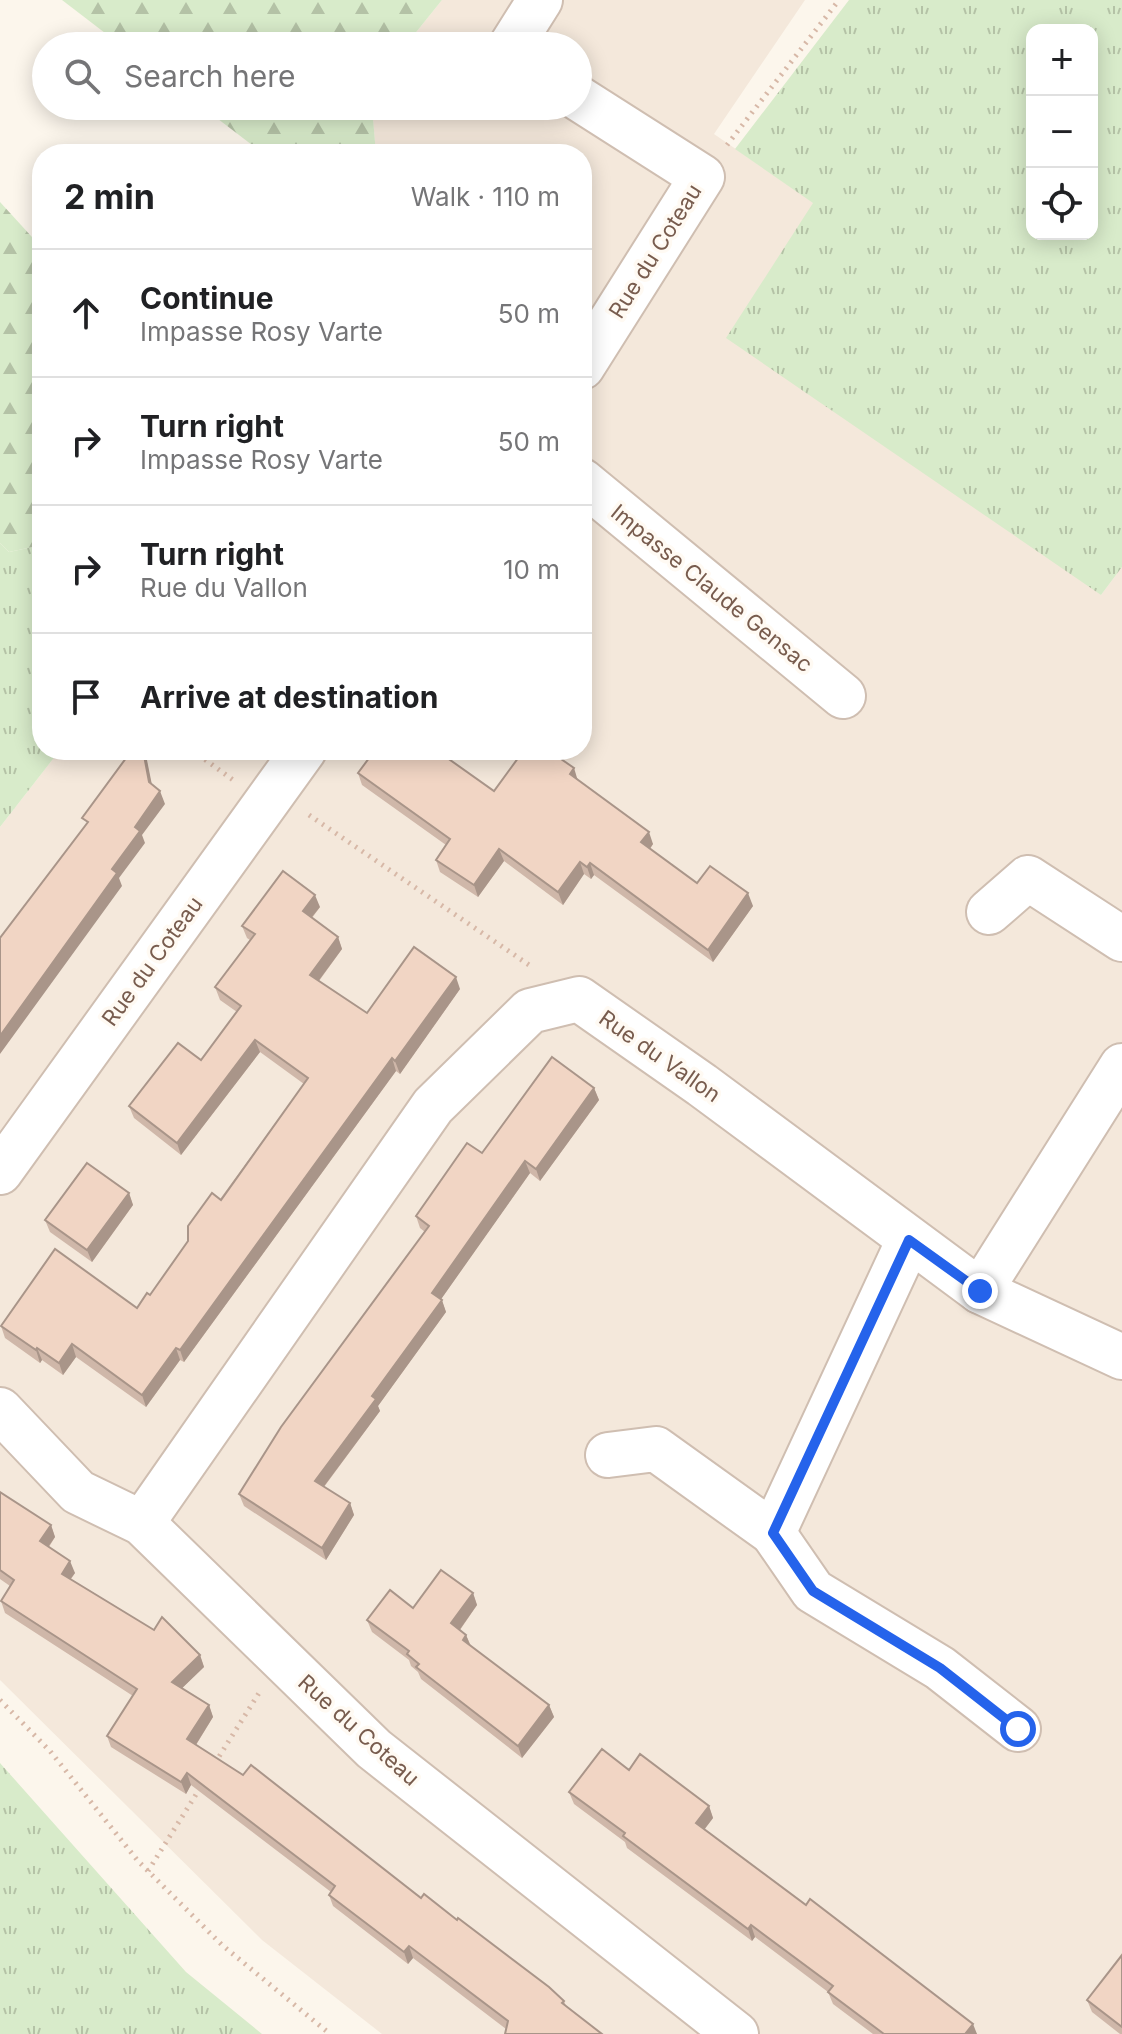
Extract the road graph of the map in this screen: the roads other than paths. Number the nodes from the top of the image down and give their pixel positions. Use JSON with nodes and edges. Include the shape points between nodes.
{"nodes":[{"id":1,"x":540,"y":0,"type":"edge"},
{"id":2,"x":520,"y":32,"type":"edge"},
{"id":3,"x":592,"y":107,"type":"edge"},
{"id":4,"x":592,"y":351,"type":"edge"},
{"id":5,"x":592,"y":489,"type":"edge"},
{"id":6,"x":843,"y":696,"type":"dead end"},
{"id":7,"x":297,"y":760,"type":"edge"},
{"id":8,"x":989,"y":912,"type":"dead end"},
{"id":9,"x":1122,"y":939,"type":"edge"},
{"id":10,"x":1122,"y":1066,"type":"edge"},
{"id":11,"x":0,"y":1172,"type":"edge"},
{"id":12,"x":909,"y":1240,"type":"junction"},
{"id":13,"x":980,"y":1291,"type":"junction"},
{"id":14,"x":1122,"y":1357,"type":"edge"},
{"id":15,"x":0,"y":1410,"type":"edge"},
{"id":16,"x":608,"y":1455,"type":"dead end"},
{"id":17,"x":142,"y":1523,"type":"junction"},
{"id":18,"x":773,"y":1533,"type":"junction"},
{"id":19,"x":1018,"y":1729,"type":"dead end"},
{"id":20,"x":736,"y":2034,"type":"edge"}],
"edges":[{"from":1,"to":2,"type":"street"},
{"from":3,"to":4,"type":"street","name":"Rue du Coteau","via":[[702,177]]},
{"from":5,"to":6,"type":"street","name":"Impasse Claude Gensac"},
{"from":7,"to":11,"type":"street","name":"Rue du Coteau"},
{"from":8,"to":9,"type":"street","via":[[1028,878]]},
{"from":10,"to":13,"type":"street"},
{"from":12,"to":13,"type":"street","name":"Rue du Vallon"},
{"from":12,"to":17,"type":"street","name":"Rue du Vallon","via":[[579,999],[530,1011],[433,1106]]},
{"from":12,"to":18,"type":"street"},
{"from":13,"to":14,"type":"street","name":"Rue du Vallon"},
{"from":15,"to":17,"type":"street","name":"Rue du Coteau","via":[[78,1492]]},
{"from":16,"to":18,"type":"street","via":[[656,1449]]},
{"from":17,"to":20,"type":"street","name":"Rue du Coteau","via":[[374,1749]]},
{"from":18,"to":19,"type":"street","via":[[813,1591],[940,1668]]}]}
